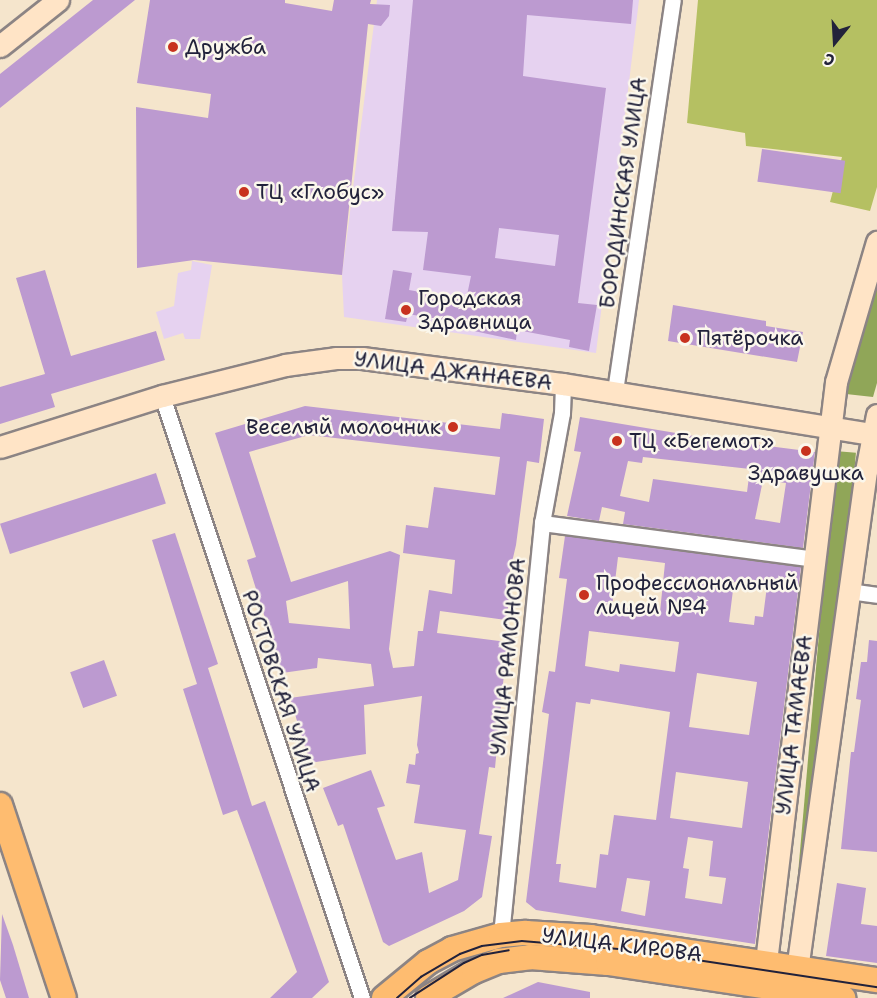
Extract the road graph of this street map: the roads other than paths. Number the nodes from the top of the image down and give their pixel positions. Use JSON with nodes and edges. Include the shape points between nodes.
{"nodes":[{"id":1,"x":58,"y":0,"type":"edge"},
{"id":2,"x":673,"y":0,"type":"edge"},
{"id":3,"x":0,"y":46,"type":"edge"},
{"id":4,"x":877,"y":242,"type":"edge"},
{"id":5,"x":563,"y":384,"type":"junction"},
{"id":6,"x":615,"y":391,"type":"junction"},
{"id":7,"x":162,"y":396,"type":"junction"},
{"id":8,"x":830,"y":425,"type":"junction"},
{"id":9,"x":875,"y":428,"type":"edge"},
{"id":10,"x":0,"y":447,"type":"edge"},
{"id":11,"x":542,"y":523,"type":"junction"},
{"id":12,"x":814,"y":559,"type":"junction"},
{"id":13,"x":849,"y":591,"type":"junction"},
{"id":14,"x":877,"y":595,"type":"edge"},
{"id":15,"x":0,"y":805,"type":"edge"},
{"id":16,"x":501,"y":935,"type":"junction"},
{"id":17,"x":877,"y":980,"type":"edge"},
{"id":18,"x":764,"y":983,"type":"edge"},
{"id":19,"x":795,"y":986,"type":"edge"},
{"id":20,"x":64,"y":998,"type":"edge"},
{"id":21,"x":362,"y":998,"type":"edge"},
{"id":22,"x":384,"y":998,"type":"edge"},
{"id":23,"x":428,"y":998,"type":"edge"},
{"id":24,"x":843,"y":998,"type":"edge"}],
"edges":[{"from":1,"to":3,"type":"main road"},
{"from":2,"to":6,"type":"street","name":"БОРОДИНСКАЯ УЛИЦА"},
{"from":4,"to":8,"type":"main road","name":"УЛИЦА ТАМАЕВА","via":[[836,382]]},
{"from":5,"to":6,"type":"main road","name":"УЛИЦА ДЖАНАЕВА"},
{"from":5,"to":7,"type":"main road","name":"УЛИЦА ДЖАНАЕВА","via":[[336,358],[285,365]]},
{"from":5,"to":11,"type":"street","name":"УЛИЦА РАМОНОВА","via":[[562,413]]},
{"from":6,"to":8,"type":"main road","name":"УЛИЦА ДЖАНАЕВА"},
{"from":7,"to":10,"type":"main road","name":"УЛИЦА ДЖАНАЕВА"},
{"from":7,"to":21,"type":"street","name":"РОСТОВСКАЯ УЛИЦА"},
{"from":8,"to":9,"type":"main road","name":"УЛИЦА ДЖАНАЕВА"},
{"from":8,"to":12,"type":"main road","name":"УЛИЦА ТАМАЕВА"},
{"from":9,"to":13,"type":"main road","name":"УЛИЦА ТАМАЕВА"},
{"from":11,"to":12,"type":"street"},
{"from":11,"to":16,"type":"street","name":"УЛИЦА РАМОНОВА"},
{"from":12,"to":18,"type":"main road","name":"УЛИЦА ТАМАЕВА"},
{"from":13,"to":14,"type":"street"},
{"from":13,"to":19,"type":"main road","name":"УЛИЦА ТАМАЕВА"},
{"from":15,"to":20,"type":"main road"},
{"from":16,"to":18,"type":"main road","name":"УЛИЦА КИРОВА","via":[[591,937]]},
{"from":16,"to":22,"type":"main road","name":"УЛИЦА КИРОВА","via":[[465,944],[428,962]]},
{"from":17,"to":19,"type":"main road","name":"УЛИЦА КИРОВА"},
{"from":18,"to":19,"type":"main road","name":"УЛИЦА КИРОВА"},
{"from":18,"to":23,"type":"main road","name":"УЛИЦА КИРОВА","via":[[530,957],[499,961]]},
{"from":19,"to":24,"type":"main road","name":"УЛИЦА КИРОВА"}]}
